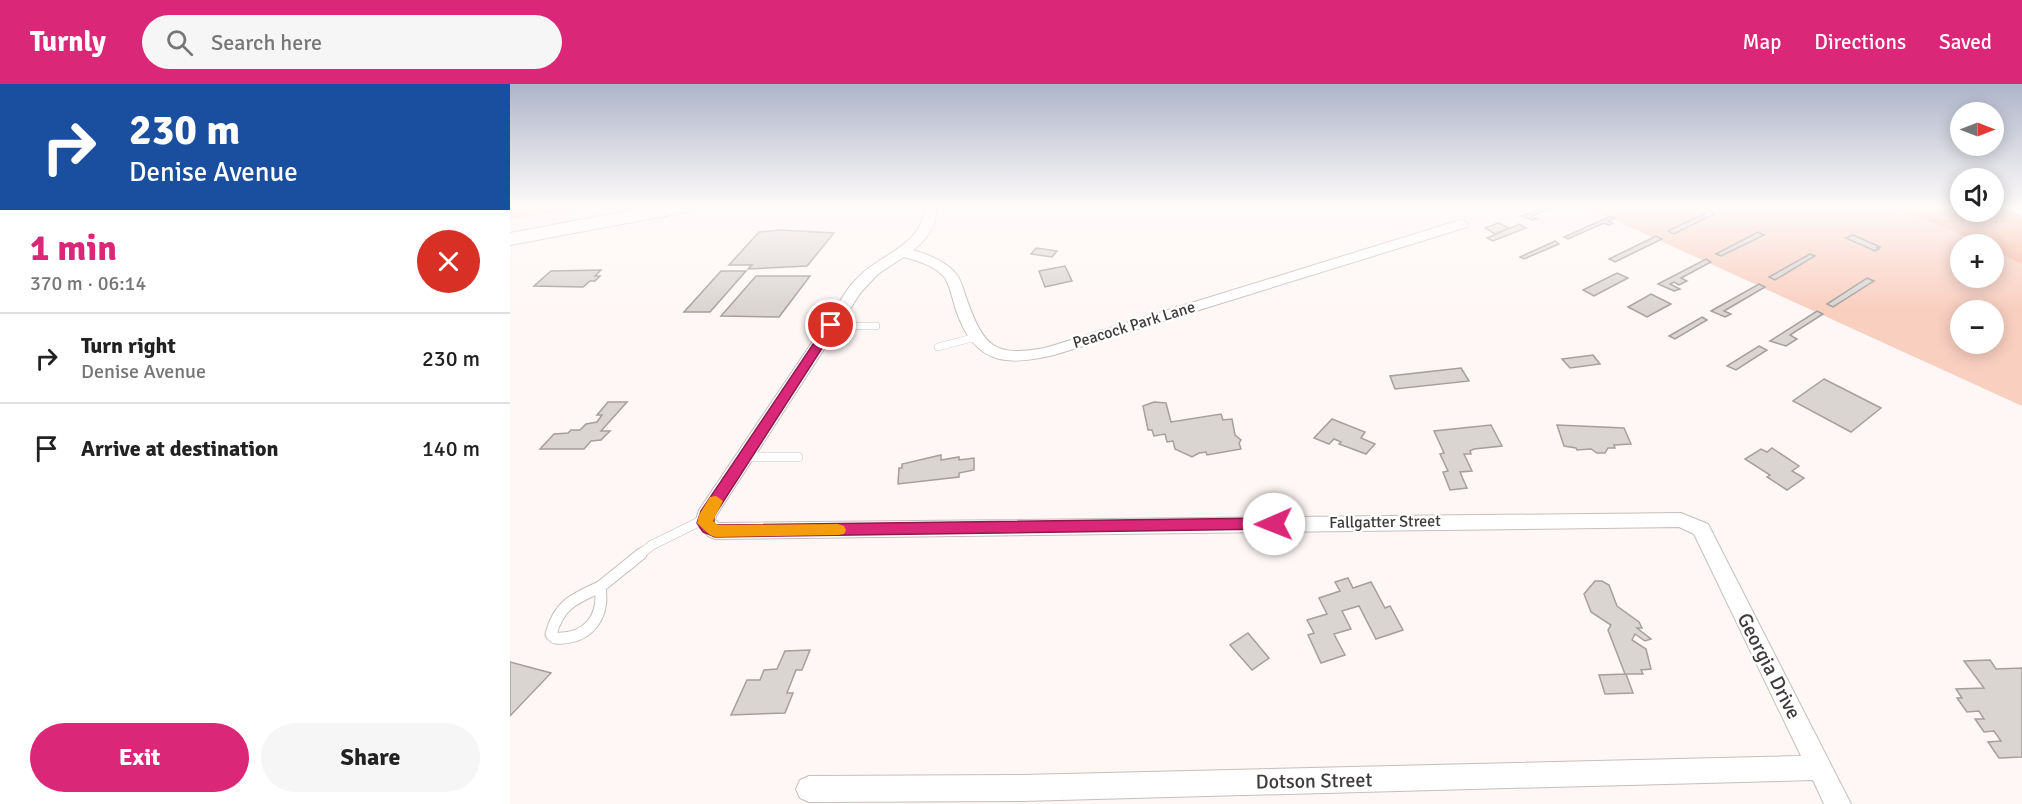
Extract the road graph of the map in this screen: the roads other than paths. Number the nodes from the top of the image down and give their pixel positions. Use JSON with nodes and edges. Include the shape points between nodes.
{"nodes":[{"id":1,"x":914,"y":241,"type":"edge"},
{"id":2,"x":1408,"y":241,"type":"edge"},
{"id":3,"x":903,"y":252,"type":"junction"},
{"id":4,"x":830,"y":326,"type":"junction"},
{"id":5,"x":876,"y":326,"type":"dead end"},
{"id":6,"x":976,"y":337,"type":"junction"},
{"id":7,"x":938,"y":346,"type":"dead end"},
{"id":8,"x":744,"y":457,"type":"junction"},
{"id":9,"x":798,"y":457,"type":"dead end"},
{"id":10,"x":707,"y":524,"type":"junction"},
{"id":11,"x":1701,"y":529,"type":"joint"},
{"id":12,"x":600,"y":587,"type":"junction"},
{"id":13,"x":1820,"y":768,"type":"junction"},
{"id":14,"x":809,"y":789,"type":"dead end"},
{"id":15,"x":1838,"y":804,"type":"edge"}],
"edges":[{"from":1,"to":3,"type":"street"},
{"from":2,"to":6,"type":"street","name":"Peacock Park Lane","via":[[1035,355],[1008,355],[986,347]]},
{"from":3,"to":4,"type":"street","via":[[865,278]]},
{"from":3,"to":6,"type":"street","via":[[946,271]]},
{"from":4,"to":5,"type":"lane"},
{"from":4,"to":8,"type":"street"},
{"from":6,"to":7,"type":"lane"},
{"from":8,"to":9,"type":"lane"},
{"from":8,"to":10,"type":"street"},
{"from":10,"to":11,"type":"street","name":"Fallgatter Street","via":[[715,531],[1660,519],[1681,520]]},
{"from":10,"to":12,"type":"lane","via":[[652,545]]},
{"from":11,"to":13,"type":"street","name":"Georgia Drive"},
{"from":12,"to":12,"type":"lane","via":[[569,602],[552,626],[555,638],[578,637],[591,627],[599,612]]},
{"from":13,"to":14,"type":"street","name":"Dotson Street"},
{"from":13,"to":15,"type":"street","name":"Georgia Drive"}]}
